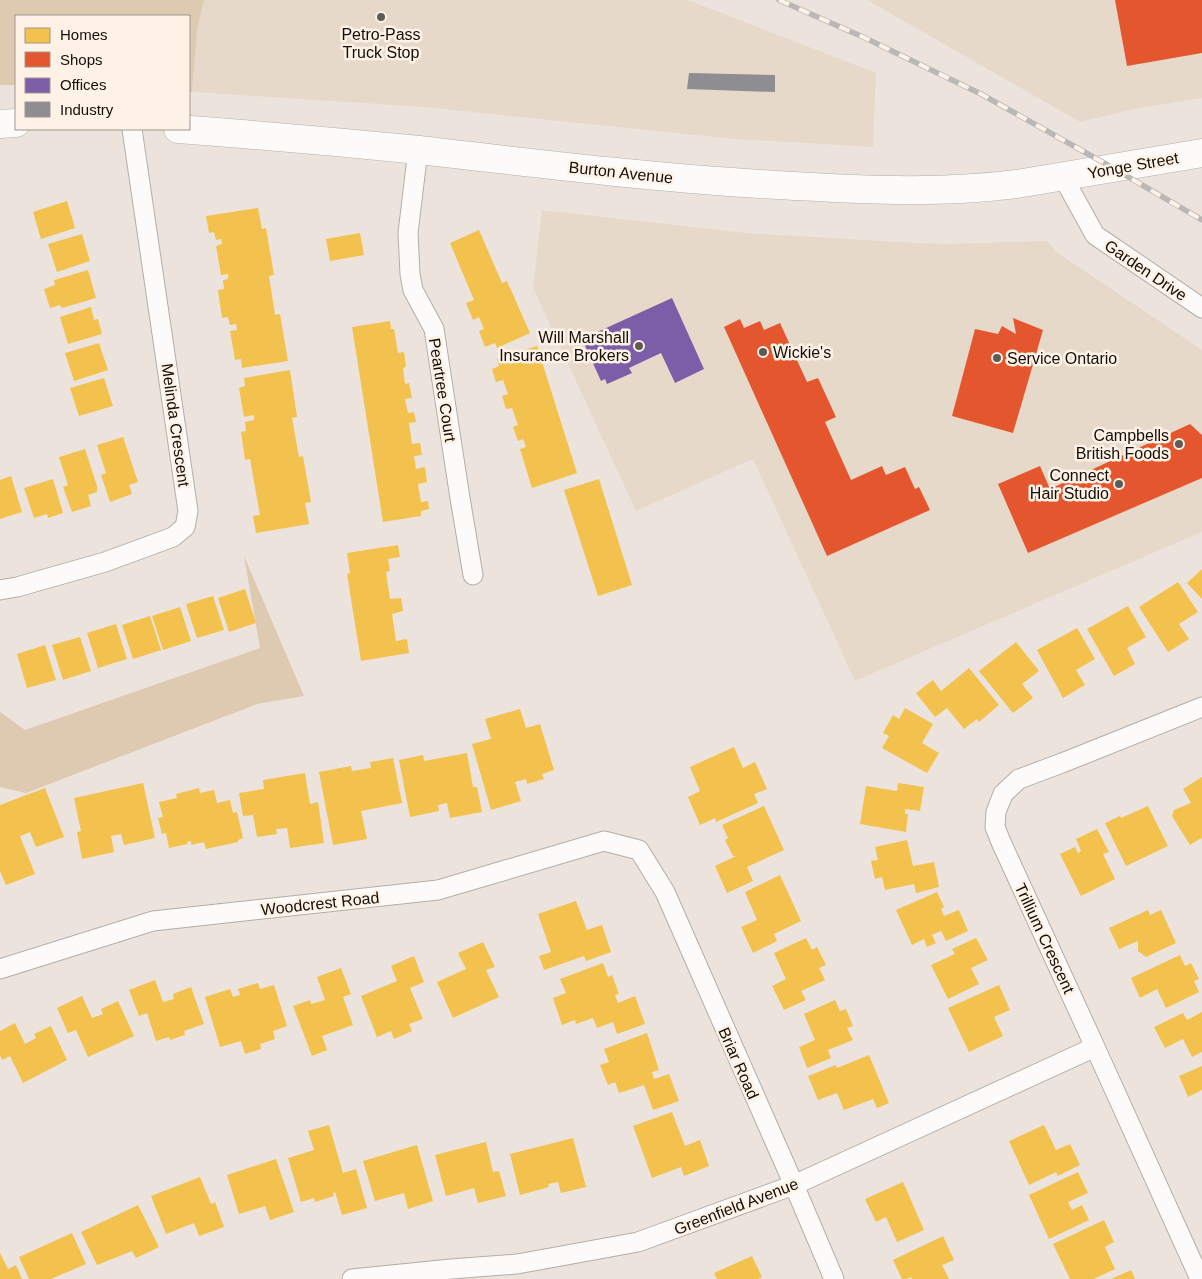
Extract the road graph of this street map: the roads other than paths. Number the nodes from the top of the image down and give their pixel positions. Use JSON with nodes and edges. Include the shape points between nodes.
{"nodes":[{"id":1,"x":15,"y":123,"type":"edge"},
{"id":2,"x":0,"y":124,"type":"edge"},
{"id":3,"x":132,"y":130,"type":"edge"},
{"id":4,"x":190,"y":130,"type":"edge"},
{"id":5,"x":418,"y":150,"type":"junction"},
{"id":6,"x":1202,"y":153,"type":"edge"},
{"id":7,"x":1063,"y":177,"type":"junction"},
{"id":8,"x":1202,"y":308,"type":"edge"},
{"id":9,"x":474,"y":575,"type":"dead end"},
{"id":10,"x":0,"y":590,"type":"edge"},
{"id":11,"x":1202,"y":707,"type":"edge"},
{"id":12,"x":639,"y":850,"type":"joint"},
{"id":13,"x":0,"y":969,"type":"edge"},
{"id":14,"x":1095,"y":1047,"type":"junction"},
{"id":15,"x":794,"y":1185,"type":"junction"},
{"id":16,"x":453,"y":1274,"type":"edge"},
{"id":17,"x":352,"y":1279,"type":"edge"},
{"id":18,"x":834,"y":1279,"type":"edge"},
{"id":19,"x":1200,"y":1279,"type":"edge"}],
"edges":[{"from":1,"to":2,"type":"main road"},
{"from":3,"to":10,"type":"street","name":"Melinda Crescent","via":[[188,511],[185,527],[173,537],[105,562]]},
{"from":4,"to":5,"type":"main road","name":"Burton Avenue"},
{"from":5,"to":7,"type":"main road","name":"Burton Avenue","via":[[709,181],[898,191],[988,188]]},
{"from":5,"to":9,"type":"street","name":"Peartree Court","via":[[408,233],[410,274],[413,290],[434,329]]},
{"from":6,"to":7,"type":"main road","name":"Yonge Street"},
{"from":7,"to":8,"type":"street","name":"Garden Drive","via":[[1094,235]]},
{"from":11,"to":14,"type":"street","name":"Trillium Crescent","via":[[1018,779],[1003,794],[996,812],[995,827],[1001,842]]},
{"from":12,"to":13,"type":"street","name":"Woodcrest Road","via":[[604,841],[438,890],[152,921]]},
{"from":12,"to":15,"type":"street","name":"Briar Road","via":[[665,892]]},
{"from":14,"to":15,"type":"street","name":"Greenfield Avenue"},
{"from":14,"to":19,"type":"street","name":"Trillium Crescent"},
{"from":15,"to":16,"type":"street","name":"Greenfield Avenue","via":[[638,1242]]},
{"from":15,"to":18,"type":"street","name":"Briar Road"},
{"from":16,"to":17,"type":"street","name":"Greenfield Avenue"}]}
